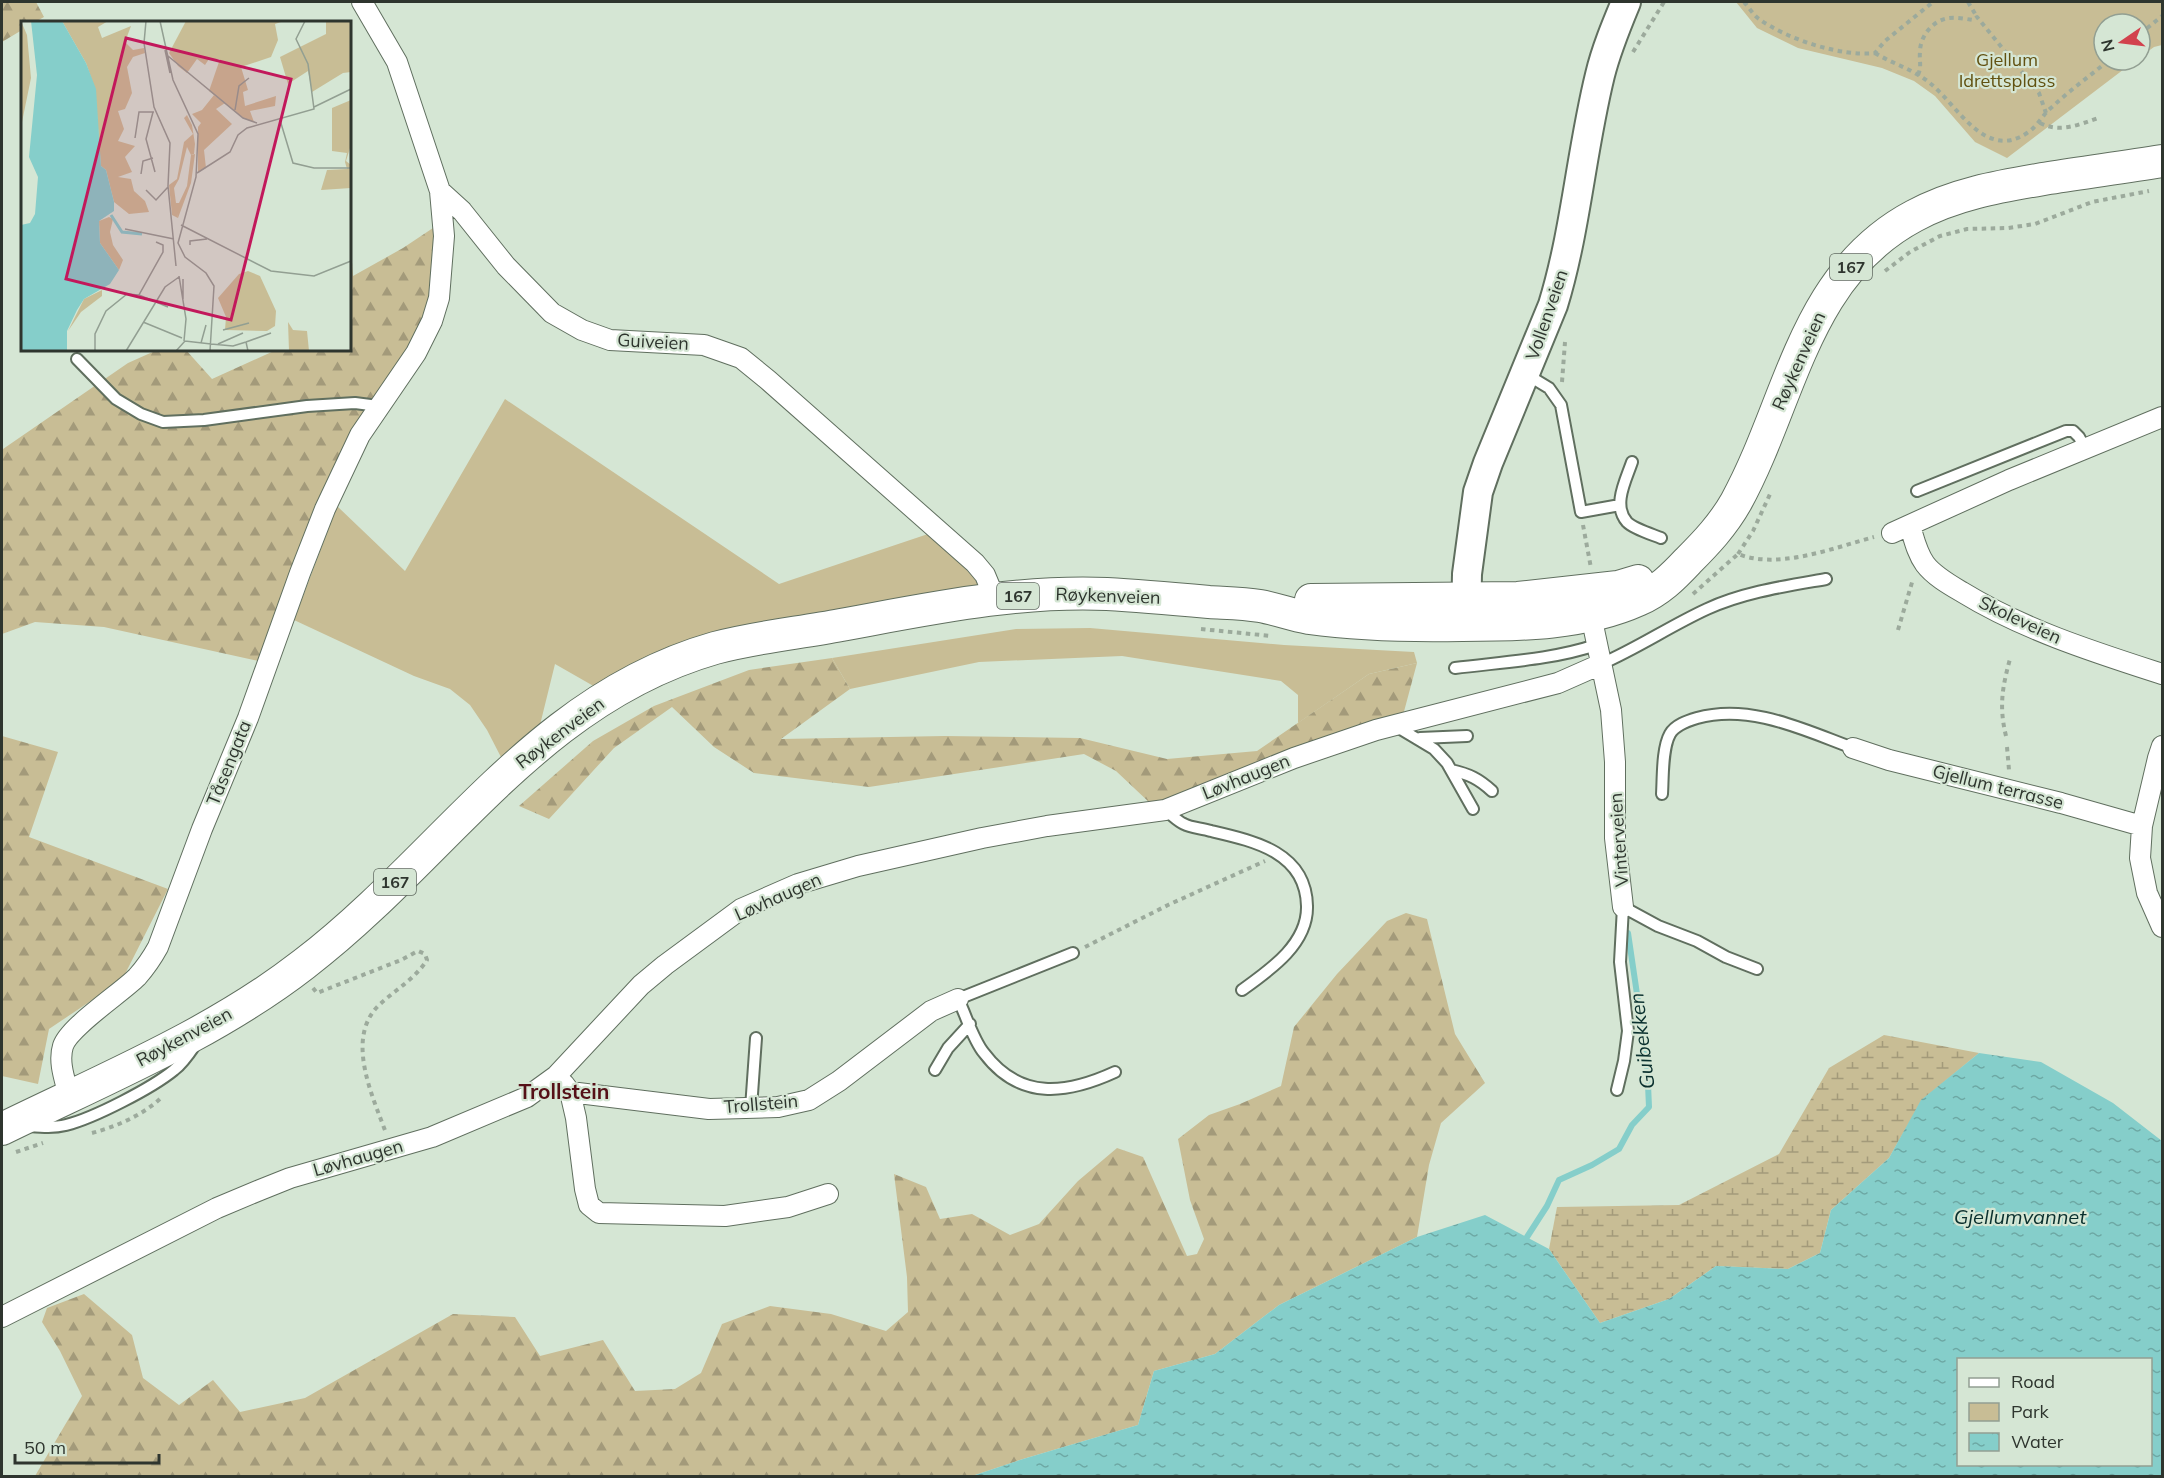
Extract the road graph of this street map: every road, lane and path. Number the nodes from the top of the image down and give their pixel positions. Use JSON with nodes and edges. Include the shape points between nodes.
{"nodes":[{"id":1,"x":365,"y":2,"type":"edge"},
{"id":2,"x":1626,"y":2,"type":"edge"},
{"id":3,"x":1744,"y":2,"type":"edge"},
{"id":4,"x":1934,"y":2,"type":"edge"},
{"id":5,"x":1968,"y":2,"type":"edge"},
{"id":6,"x":1977,"y":17,"type":"junction"},
{"id":7,"x":1875,"y":53,"type":"junction"},
{"id":8,"x":2095,"y":72,"type":"edge"},
{"id":9,"x":1918,"y":75,"type":"junction"},
{"id":10,"x":2046,"y":113,"type":"junction"},
{"id":11,"x":2098,"y":118,"type":"dead end"},
{"id":12,"x":2040,"y":123,"type":"junction"},
{"id":13,"x":2163,"y":161,"type":"edge"},
{"id":14,"x":2151,"y":190,"type":"dead end"},
{"id":15,"x":440,"y":191,"type":"junction"},
{"id":16,"x":1880,"y":276,"type":"dead end"},
{"id":17,"x":78,"y":359,"type":"dead end"},
{"id":18,"x":1526,"y":374,"type":"junction"},
{"id":19,"x":378,"y":406,"type":"junction"},
{"id":20,"x":2163,"y":417,"type":"edge"},
{"id":21,"x":1632,"y":462,"type":"dead end"},
{"id":22,"x":2004,"y":469,"type":"junction"},
{"id":23,"x":1773,"y":488,"type":"dead end"},
{"id":24,"x":1917,"y":491,"type":"dead end"},
{"id":25,"x":1620,"y":505,"type":"junction"},
{"id":26,"x":1581,"y":512,"type":"junction"},
{"id":27,"x":1661,"y":538,"type":"dead end"},
{"id":28,"x":1738,"y":555,"type":"dead end"},
{"id":29,"x":1826,"y":579,"type":"dead end"},
{"id":30,"x":1589,"y":592,"type":"junction"},
{"id":31,"x":1908,"y":594,"type":"dead end"},
{"id":32,"x":995,"y":599,"type":"junction"},
{"id":33,"x":1466,"y":612,"type":"junction"},
{"id":34,"x":1898,"y":630,"type":"dead end"},
{"id":35,"x":1596,"y":645,"type":"junction"},
{"id":36,"x":2010,"y":659,"type":"dead end"},
{"id":37,"x":1601,"y":664,"type":"junction"},
{"id":38,"x":1455,"y":668,"type":"dead end"},
{"id":39,"x":2163,"y":674,"type":"edge"},
{"id":40,"x":1394,"y":725,"type":"junction"},
{"id":41,"x":1467,"y":736,"type":"dead end"},
{"id":42,"x":2006,"y":736,"type":"dead end"},
{"id":43,"x":1418,"y":738,"type":"junction"},
{"id":44,"x":2163,"y":746,"type":"edge"},
{"id":45,"x":1853,"y":748,"type":"joint"},
{"id":46,"x":1451,"y":770,"type":"junction"},
{"id":47,"x":1492,"y":792,"type":"dead end"},
{"id":48,"x":1662,"y":794,"type":"dead end"},
{"id":49,"x":1473,"y":809,"type":"dead end"},
{"id":50,"x":1165,"y":810,"type":"junction"},
{"id":51,"x":2142,"y":826,"type":"junction"},
{"id":52,"x":1281,"y":854,"type":"junction"},
{"id":53,"x":1623,"y":907,"type":"junction"},
{"id":54,"x":2163,"y":927,"type":"edge"},
{"id":55,"x":1073,"y":953,"type":"joint"},
{"id":56,"x":1757,"y":969,"type":"dead end"},
{"id":57,"x":322,"y":981,"type":"dead end"},
{"id":58,"x":313,"y":988,"type":"junction"},
{"id":59,"x":1242,"y":990,"type":"dead end"},
{"id":60,"x":304,"y":994,"type":"dead end"},
{"id":61,"x":958,"y":999,"type":"junction"},
{"id":62,"x":969,"y":1024,"type":"junction"},
{"id":63,"x":209,"y":1025,"type":"junction"},
{"id":64,"x":756,"y":1038,"type":"dead end"},
{"id":65,"x":935,"y":1070,"type":"dead end"},
{"id":66,"x":1115,"y":1072,"type":"dead end"},
{"id":67,"x":556,"y":1076,"type":"junction"},
{"id":68,"x":1617,"y":1090,"type":"dead end"},
{"id":69,"x":570,"y":1092,"type":"junction"},
{"id":70,"x":69,"y":1096,"type":"junction"},
{"id":71,"x":162,"y":1098,"type":"dead end"},
{"id":72,"x":751,"y":1108,"type":"junction"},
{"id":73,"x":4,"y":1133,"type":"edge"},
{"id":74,"x":90,"y":1134,"type":"dead end"},
{"id":75,"x":48,"y":1141,"type":"dead end"},
{"id":76,"x":391,"y":1148,"type":"junction"},
{"id":77,"x":828,"y":1194,"type":"dead end"},
{"id":78,"x":2,"y":1317,"type":"edge"}],
"edges":[{"from":1,"to":15,"type":"street","name":"Guiveien","via":[[397,62]]},
{"from":2,"to":18,"type":"main road","name":"Vollenveien","via":[[1598,81],[1561,279]]},
{"from":3,"to":7,"type":"path","via":[[1757,18],[1802,41],[1861,55]]},
{"from":4,"to":7,"type":"path","via":[[1884,41]]},
{"from":5,"to":6,"type":"path"},
{"from":6,"to":9,"type":"path","via":[[1950,17],[1929,29],[1921,41],[1922,66]]},
{"from":6,"to":10,"type":"path","via":[[2038,93]]},
{"from":7,"to":9,"type":"path"},
{"from":8,"to":10,"type":"path"},
{"from":9,"to":12,"type":"path","via":[[1931,83],[1978,132],[1995,140],[2025,135]]},
{"from":10,"to":12,"type":"path"},
{"from":11,"to":12,"type":"path","via":[[2057,129]]},
{"from":13,"to":30,"type":"main road","name":"Røykenveien","number":"167","via":[[1960,196],[1912,216],[1877,239],[1841,279],[1801,345],[1767,434],[1736,501],[1713,536],[1665,585],[1624,606]]},
{"from":14,"to":16,"type":"path","via":[[2092,202],[2035,224],[1967,229],[1940,236],[1910,252]]},
{"from":15,"to":19,"type":"street","name":"Tåsengata","via":[[444,245],[439,298],[416,353]]},
{"from":15,"to":32,"type":"street","name":"Guiveien","via":[[552,313],[582,330],[610,340],[704,345],[741,358],[975,563]]},
{"from":17,"to":19,"type":"lane","via":[[116,399],[163,422],[307,406]]},
{"from":18,"to":26,"type":"lane","via":[[1549,388],[1561,405]]},
{"from":18,"to":33,"type":"main road","name":"Vollenveien","via":[[1478,492]]},
{"from":19,"to":70,"type":"street","name":"Tåsengata","via":[[325,509],[158,947],[137,977],[64,1043],[62,1067]]},
{"from":20,"to":22,"type":"street","name":"Skoleveien","via":[[2085,448]]},
{"from":21,"to":25,"type":"lane"},
{"from":22,"to":24,"type":"lane"},
{"from":22,"to":39,"type":"street","name":"Skoleveien","via":[[1901,529],[1916,545],[1926,565],[1985,606],[2071,644]]},
{"from":23,"to":28,"type":"path"},
{"from":25,"to":26,"type":"lane"},
{"from":25,"to":27,"type":"lane","via":[[1628,523]]},
{"from":26,"to":30,"type":"path"},
{"from":29,"to":37,"type":"lane","via":[[1726,601]]},
{"from":30,"to":33,"type":"main road","name":"Røykenveien","number":"167","via":[[1563,620],[1538,623]]},
{"from":30,"to":35,"type":"street","name":"Vinterveien"},
{"from":31,"to":34,"type":"path"},
{"from":32,"to":33,"type":"main road","name":"Røykenveien","number":"167","via":[[1102,594],[1258,605],[1305,617],[1407,626]]},
{"from":32,"to":63,"type":"main road","name":"Røykenveien","number":"167","via":[[723,646],[656,670],[618,690],[584,710],[537,747],[308,961]]},
{"from":35,"to":37,"type":"street","name":"Vinterveien"},
{"from":35,"to":38,"type":"lane","via":[[1551,657]]},
{"from":36,"to":42,"type":"path","via":[[2002,689]]},
{"from":37,"to":40,"type":"street","name":"Løvhaugen","via":[[1558,683]]},
{"from":37,"to":53,"type":"street","name":"Vinterveien","via":[[1611,710],[1615,838]]},
{"from":40,"to":43,"type":"lane"},
{"from":40,"to":50,"type":"street","name":"Løvhaugen","via":[[1294,758]]},
{"from":41,"to":43,"type":"lane"},
{"from":43,"to":46,"type":"lane","via":[[1434,749]]},
{"from":44,"to":51,"type":"street"},
{"from":45,"to":48,"type":"lane","via":[[1752,714],[1720,712],[1686,721],[1670,734]]},
{"from":45,"to":51,"type":"street","name":"Gjellum terrasse"},
{"from":46,"to":47,"type":"lane","via":[[1479,779]]},
{"from":46,"to":49,"type":"lane"},
{"from":50,"to":52,"type":"lane","via":[[1184,824],[1248,840]]},
{"from":50,"to":67,"type":"street","name":"Løvhaugen","via":[[982,838],[798,884],[741,909],[665,964]]},
{"from":51,"to":54,"type":"street","via":[[2140,858],[2147,893]]},
{"from":52,"to":55,"type":"path"},
{"from":52,"to":59,"type":"lane","via":[[1307,889],[1307,915],[1297,940],[1274,967]]},
{"from":53,"to":56,"type":"lane"},
{"from":53,"to":68,"type":"lane","name":"Vinterveien","via":[[1620,963],[1628,1031]]},
{"from":55,"to":61,"type":"lane"},
{"from":57,"to":58,"type":"path"},
{"from":58,"to":60,"type":"path"},
{"from":58,"to":76,"type":"path","via":[[317,993],[418,951],[425,954],[427,960],[421,969],[378,1006],[367,1020],[363,1034],[362,1052],[373,1098]]},
{"from":61,"to":62,"type":"lane"},
{"from":61,"to":72,"type":"street","name":"Trollstein","via":[[931,1011],[840,1082],[809,1100]]},
{"from":62,"to":65,"type":"lane"},
{"from":62,"to":66,"type":"lane","via":[[983,1053],[1007,1076],[1037,1090],[1091,1083]]},
{"from":63,"to":70,"type":"main road","name":"Røykenveien","number":"167"},
{"from":63,"to":73,"type":"lane","via":[[191,1052],[155,1083],[65,1125]]},
{"from":64,"to":72,"type":"lane"},
{"from":67,"to":69,"type":"street"},
{"from":67,"to":76,"type":"street","name":"Løvhaugen","via":[[527,1097],[487,1115]]},
{"from":69,"to":72,"type":"street","name":"Trollstein","via":[[709,1109]]},
{"from":69,"to":77,"type":"street","via":[[585,1189],[589,1205],[599,1213],[725,1216],[788,1207]]},
{"from":70,"to":73,"type":"main road","name":"Røykenveien","number":"167"},
{"from":71,"to":74,"type":"path","via":[[112,1128]]},
{"from":73,"to":75,"type":"path"},
{"from":76,"to":78,"type":"street","name":"Løvhaugen","via":[[290,1178],[217,1208]]}]}
